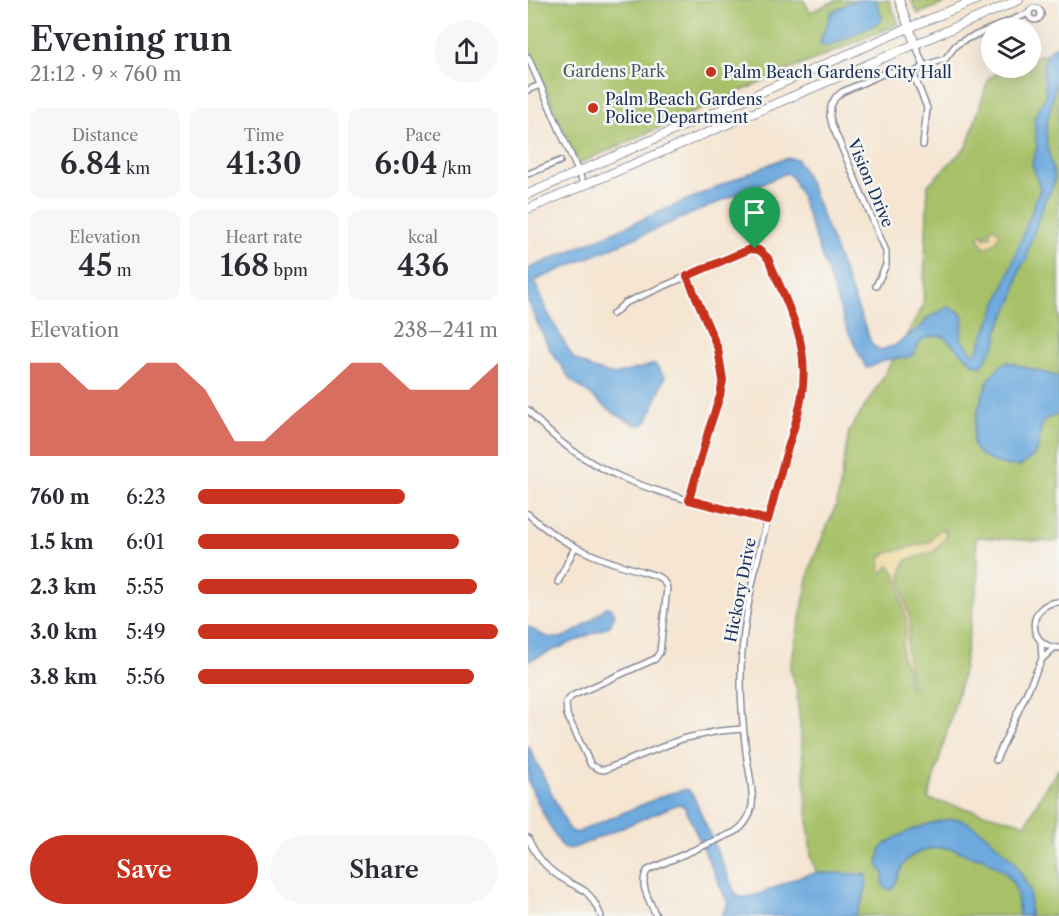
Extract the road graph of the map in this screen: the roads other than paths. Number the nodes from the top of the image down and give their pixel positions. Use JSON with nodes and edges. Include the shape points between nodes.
{"nodes":[{"id":1,"x":899,"y":0,"type":"edge"},
{"id":2,"x":976,"y":0,"type":"edge"},
{"id":3,"x":1019,"y":0,"type":"edge"},
{"id":4,"x":1029,"y":13,"type":"dead end"},
{"id":5,"x":908,"y":28,"type":"junction"},
{"id":6,"x":915,"y":44,"type":"junction"},
{"id":7,"x":528,"y":57,"type":"edge"},
{"id":8,"x":924,"y":66,"type":"junction"},
{"id":9,"x":913,"y":73,"type":"junction"},
{"id":10,"x":540,"y":85,"type":"junction"},
{"id":11,"x":528,"y":90,"type":"edge"},
{"id":12,"x":923,"y":145,"type":"dead end"},
{"id":13,"x":560,"y":161,"type":"dead end"},
{"id":14,"x":578,"y":172,"type":"junction"},
{"id":15,"x":528,"y":174,"type":"edge"},
{"id":16,"x":584,"y":185,"type":"junction"},
{"id":17,"x":528,"y":194,"type":"edge"},
{"id":18,"x":528,"y":209,"type":"edge"},
{"id":19,"x":687,"y":276,"type":"junction"},
{"id":20,"x":876,"y":286,"type":"dead end"},
{"id":21,"x":613,"y":314,"type":"dead end"},
{"id":22,"x":529,"y":412,"type":"edge"},
{"id":23,"x":689,"y":500,"type":"junction"},
{"id":24,"x":528,"y":514,"type":"edge"},
{"id":25,"x":768,"y":520,"type":"junction"},
{"id":26,"x":575,"y":547,"type":"junction"},
{"id":27,"x":558,"y":582,"type":"dead end"},
{"id":28,"x":1059,"y":602,"type":"edge"},
{"id":29,"x":1041,"y":641,"type":"junction"},
{"id":30,"x":1057,"y":648,"type":"edge"},
{"id":31,"x":1042,"y":659,"type":"junction"},
{"id":32,"x":743,"y":729,"type":"junction"},
{"id":33,"x":996,"y":760,"type":"dead end"},
{"id":34,"x":528,"y":838,"type":"edge"},
{"id":35,"x":600,"y":916,"type":"edge"},
{"id":36,"x":656,"y":916,"type":"edge"}],
"edges":[{"from":1,"to":5,"type":"main road"},
{"from":2,"to":5,"type":"main road"},
{"from":3,"to":6,"type":"main road"},
{"from":4,"to":8,"type":"street","via":[[964,40],[945,59]]},
{"from":5,"to":6,"type":"main road"},
{"from":5,"to":14,"type":"main road"},
{"from":6,"to":8,"type":"street"},
{"from":6,"to":16,"type":"main road"},
{"from":7,"to":10,"type":"street"},
{"from":8,"to":9,"type":"street"},
{"from":9,"to":12,"type":"street","via":[[927,108]]},
{"from":9,"to":20,"type":"street","name":"Vision Drive","via":[[887,72],[842,92],[830,111],[886,251],[886,265]]},
{"from":10,"to":11,"type":"street"},
{"from":10,"to":14,"type":"street"},
{"from":13,"to":15,"type":"street"},
{"from":14,"to":16,"type":"street"},
{"from":14,"to":17,"type":"main road"},
{"from":16,"to":18,"type":"main road"},
{"from":19,"to":21,"type":"street","via":[[625,303]]},
{"from":19,"to":23,"type":"street","via":[[718,349],[723,380]]},
{"from":19,"to":25,"type":"street","name":"Hickory Drive","via":[[750,249],[763,252],[800,339],[804,367],[802,401]]},
{"from":22,"to":23,"type":"street","via":[[558,440],[605,472]]},
{"from":23,"to":25,"type":"street"},
{"from":24,"to":26,"type":"street"},
{"from":25,"to":32,"type":"street","name":"Hickory Drive","via":[[744,632]]},
{"from":26,"to":27,"type":"street"},
{"from":26,"to":32,"type":"street","via":[[660,577],[667,588],[660,652],[655,659],[566,702],[567,715],[591,765],[604,770],[682,739]]},
{"from":28,"to":29,"type":"street","via":[[1047,604],[1036,615],[1034,626]]},
{"from":29,"to":30,"type":"street"},
{"from":29,"to":31,"type":"street"},
{"from":30,"to":31,"type":"street"},
{"from":31,"to":33,"type":"street"},
{"from":32,"to":36,"type":"street","name":"Hickory Drive","via":[[751,811],[738,830],[645,874],[643,885]]},
{"from":34,"to":35,"type":"street","via":[[543,864],[586,892]]}]}
